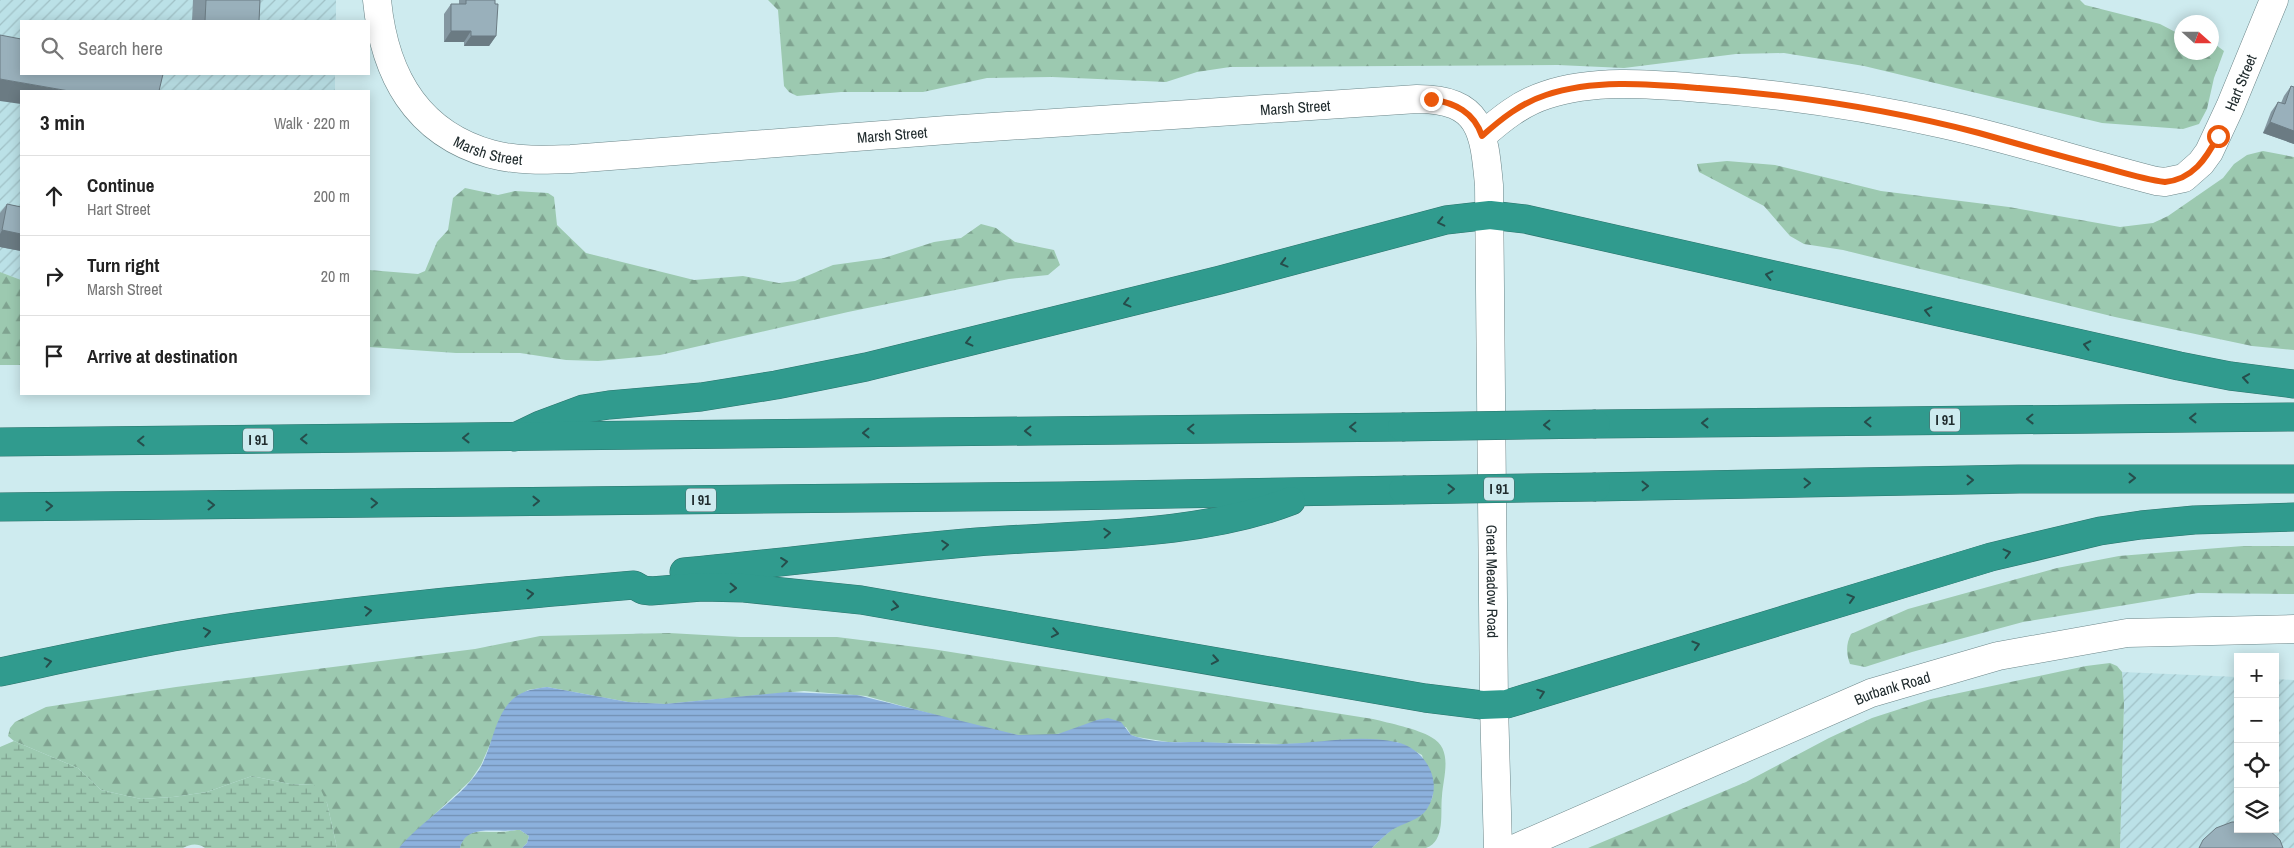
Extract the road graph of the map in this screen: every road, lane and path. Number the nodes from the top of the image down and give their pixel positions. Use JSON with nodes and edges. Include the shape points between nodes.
{"nodes":[{"id":1,"x":377,"y":0,"type":"edge"},
{"id":2,"x":2274,"y":0,"type":"edge"},
{"id":3,"x":1482,"y":136,"type":"junction"},
{"id":4,"x":1490,"y":215,"type":"junction"},
{"id":5,"x":2294,"y":384,"type":"edge"},
{"id":6,"x":2294,"y":417,"type":"edge"},
{"id":7,"x":515,"y":437,"type":"junction"},
{"id":8,"x":0,"y":442,"type":"edge"},
{"id":9,"x":2294,"y":479,"type":"edge"},
{"id":10,"x":1313,"y":492,"type":"junction"},
{"id":11,"x":0,"y":507,"type":"edge"},
{"id":12,"x":2294,"y":516,"type":"edge"},
{"id":13,"x":634,"y":584,"type":"junction"},
{"id":14,"x":2294,"y":629,"type":"edge"},
{"id":15,"x":0,"y":672,"type":"edge"},
{"id":16,"x":1494,"y":705,"type":"junction"},
{"id":17,"x":1498,"y":848,"type":"edge"},
{"id":18,"x":1516,"y":848,"type":"edge"}],
"edges":[{"from":1,"to":3,"type":"street","name":"Marsh Street","via":[[385,52],[413,104],[456,140],[492,154],[515,158],[571,159],[1417,99],[1444,101],[1464,110]]},
{"from":2,"to":3,"type":"street","name":"Hart Street","via":[[2210,152],[2192,173],[2175,181],[2156,181],[1978,133],[1884,112],[1780,95],[1672,86],[1595,86],[1559,92],[1520,107]]},
{"from":3,"to":4,"type":"street","name":"Great Meadow Road"},
{"from":5,"to":4,"type":"highway","one_way":true,"via":[[2188,368],[1525,219]]},
{"from":4,"to":7,"type":"highway","one_way":true,"via":[[1446,220],[1220,280],[827,375],[701,397],[583,409]]},
{"from":4,"to":16,"type":"street","name":"Great Meadow Road"},
{"from":6,"to":7,"type":"highway","number":"I 91","one_way":true,"bridge":true},
{"from":7,"to":8,"type":"highway","number":"I 91","one_way":true},
{"from":10,"to":9,"type":"highway","number":"I 91","one_way":true,"bridge":true,"via":[[2019,479]]},
{"from":11,"to":10,"type":"highway","number":"I 91","one_way":true},
{"from":13,"to":10,"type":"highway","one_way":true,"via":[[641,578],[656,574],[889,550],[1188,525],[1253,513]]},
{"from":16,"to":12,"type":"highway","one_way":true,"via":[[1518,701],[1871,592],[2055,541],[2141,525]]},
{"from":15,"to":13,"type":"highway","one_way":true,"via":[[271,622]]},
{"from":13,"to":16,"type":"highway","one_way":true,"via":[[651,591],[744,588],[861,600],[1425,698]]},
{"from":14,"to":18,"type":"street","name":"Burbank Road","via":[[2127,633],[1998,656],[1871,693]]},
{"from":16,"to":17,"type":"street","name":"Great Meadow Road"}]}
